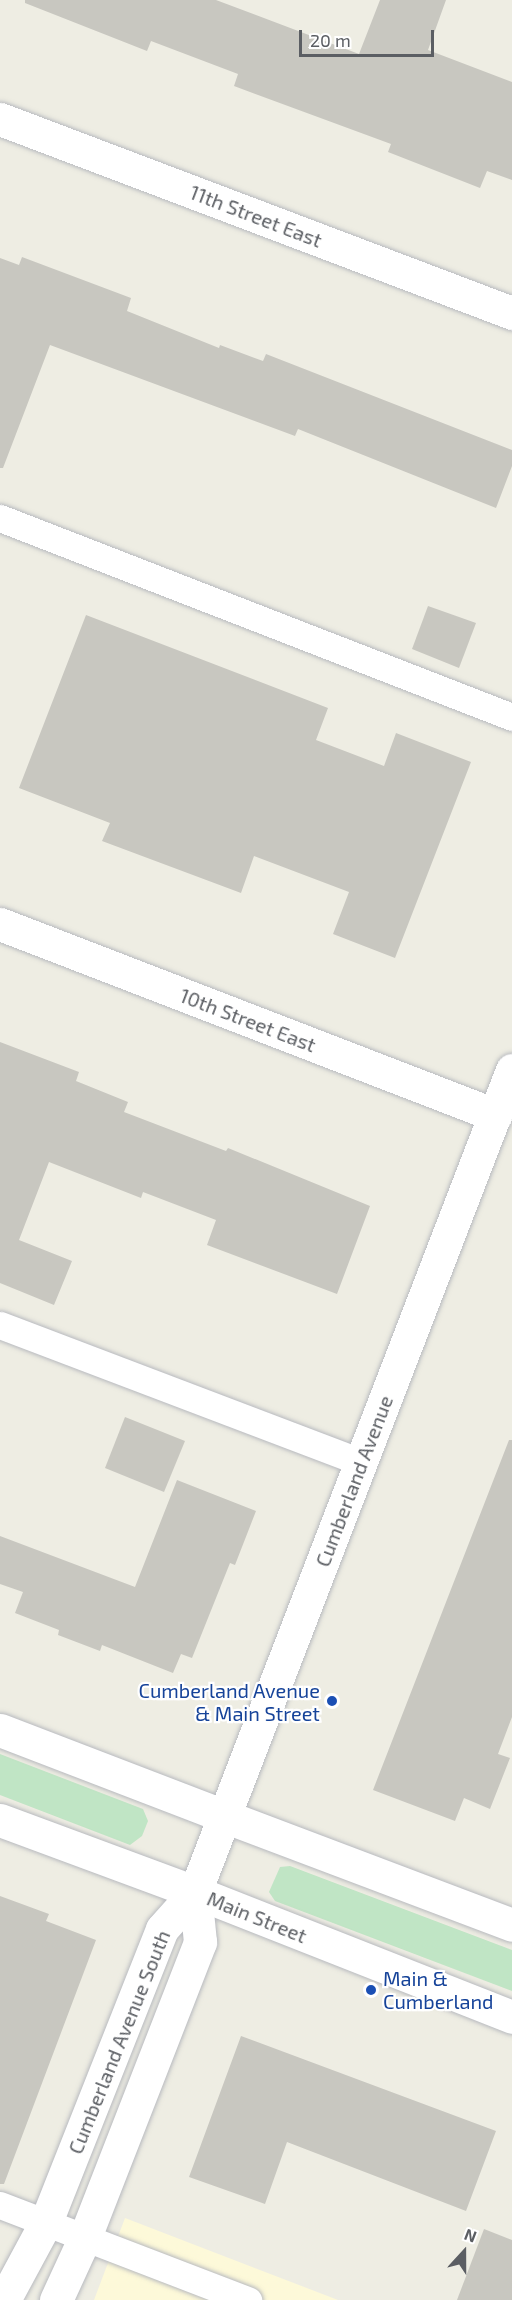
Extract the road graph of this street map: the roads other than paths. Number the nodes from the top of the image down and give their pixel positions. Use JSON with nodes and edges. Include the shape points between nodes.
{"nodes":[{"id":1,"x":0,"y":119,"type":"edge"},
{"id":2,"x":512,"y":313,"type":"edge"},
{"id":3,"x":0,"y":518,"type":"edge"},
{"id":4,"x":512,"y":717,"type":"edge"},
{"id":5,"x":0,"y":924,"type":"edge"},
{"id":6,"x":512,"y":1070,"type":"edge"},
{"id":7,"x":495,"y":1115,"type":"junction"},
{"id":8,"x":0,"y":1326,"type":"edge"},
{"id":9,"x":361,"y":1462,"type":"junction"},
{"id":10,"x":0,"y":1730,"type":"edge"},
{"id":11,"x":224,"y":1815,"type":"junction"},
{"id":12,"x":0,"y":1820,"type":"edge"},
{"id":13,"x":195,"y":1892,"type":"junction"},
{"id":14,"x":512,"y":1925,"type":"edge"},
{"id":15,"x":512,"y":2017,"type":"edge"},
{"id":16,"x":0,"y":2205,"type":"edge"},
{"id":17,"x":46,"y":2223,"type":"junction"},
{"id":18,"x":85,"y":2237,"type":"junction"},
{"id":19,"x":4,"y":2300,"type":"edge"},
{"id":20,"x":56,"y":2300,"type":"edge"},
{"id":21,"x":248,"y":2300,"type":"edge"}],
"edges":[{"from":1,"to":2,"type":"street","name":"11th Street East"},
{"from":3,"to":4,"type":"lane"},
{"from":5,"to":7,"type":"street","name":"10th Street East"},
{"from":6,"to":7,"type":"street","name":"Cumberland Avenue"},
{"from":7,"to":9,"type":"street","name":"Cumberland Avenue"},
{"from":8,"to":9,"type":"lane"},
{"from":9,"to":11,"type":"street","name":"Cumberland Avenue"},
{"from":10,"to":11,"type":"street"},
{"from":11,"to":13,"type":"street","name":"Cumberland Avenue"},
{"from":11,"to":14,"type":"street"},
{"from":12,"to":13,"type":"street","name":"Main Street"},
{"from":13,"to":15,"type":"street","name":"Main Street"},
{"from":13,"to":17,"type":"street","name":"Cumberland Avenue South","via":[[162,1929]]},
{"from":13,"to":18,"type":"street","name":"Cumberland Avenue South","via":[[200,1942]]},
{"from":16,"to":17,"type":"lane"},
{"from":17,"to":18,"type":"lane"},
{"from":17,"to":19,"type":"street","name":"Cumberland Avenue South"},
{"from":18,"to":20,"type":"street","name":"Cumberland Avenue South"},
{"from":18,"to":21,"type":"lane"}]}
